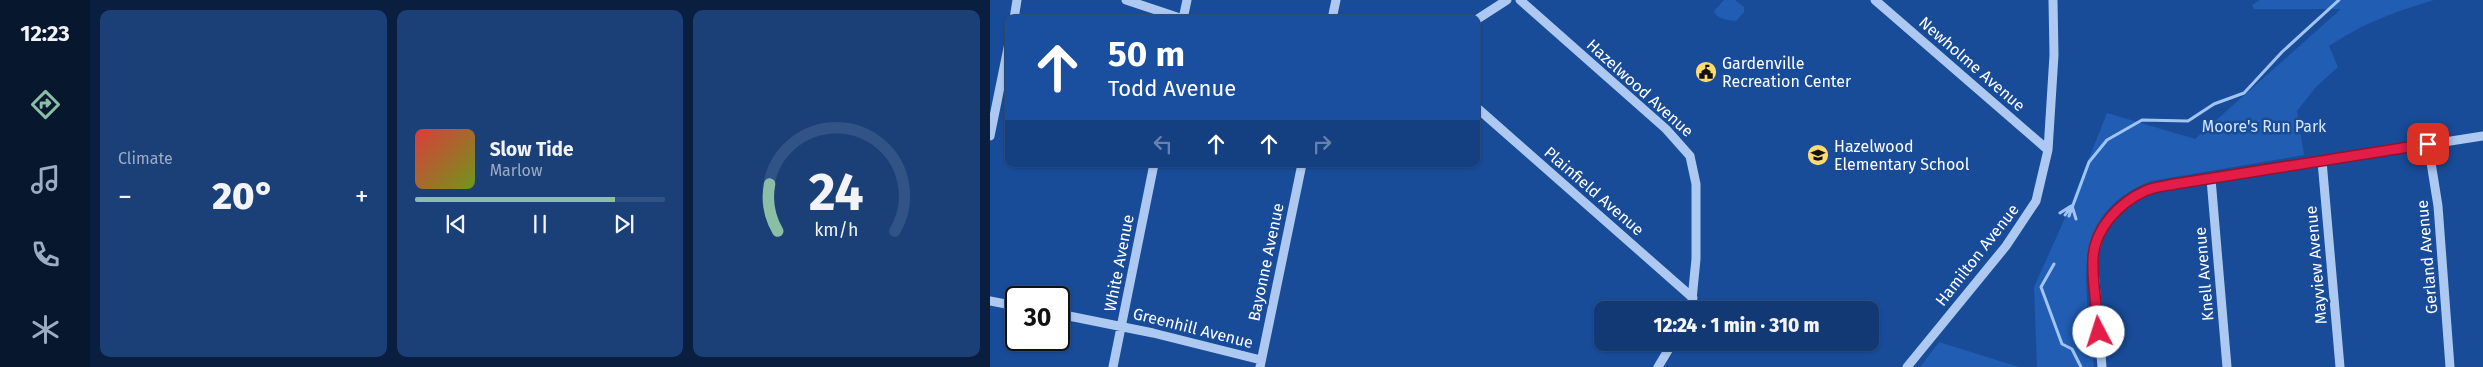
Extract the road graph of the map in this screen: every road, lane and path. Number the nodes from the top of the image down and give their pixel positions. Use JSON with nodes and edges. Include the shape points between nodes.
{"nodes":[{"id":1,"x":1018,"y":0,"type":"edge"},
{"id":2,"x":1126,"y":0,"type":"edge"},
{"id":3,"x":1187,"y":0,"type":"edge"},
{"id":4,"x":1336,"y":0,"type":"edge"},
{"id":5,"x":1507,"y":0,"type":"edge"},
{"id":6,"x":1520,"y":0,"type":"edge"},
{"id":7,"x":1876,"y":0,"type":"edge"},
{"id":8,"x":2053,"y":0,"type":"edge"},
{"id":9,"x":1015,"y":15,"type":"edge"},
{"id":10,"x":1171,"y":15,"type":"edge"},
{"id":11,"x":1184,"y":15,"type":"edge"},
{"id":12,"x":1333,"y":15,"type":"edge"},
{"id":13,"x":1480,"y":17,"type":"edge"},
{"id":14,"x":1005,"y":61,"type":"edge"},
{"id":15,"x":1480,"y":111,"type":"edge"},
{"id":16,"x":992,"y":118,"type":"edge"},
{"id":17,"x":990,"y":136,"type":"edge"},
{"id":18,"x":2483,"y":136,"type":"edge"},
{"id":19,"x":2428,"y":144,"type":"junction"},
{"id":20,"x":2048,"y":150,"type":"junction"},
{"id":21,"x":2322,"y":161,"type":"junction"},
{"id":22,"x":1153,"y":167,"type":"edge"},
{"id":23,"x":1301,"y":167,"type":"edge"},
{"id":24,"x":2211,"y":179,"type":"junction"},
{"id":25,"x":1693,"y":298,"type":"junction"},
{"id":26,"x":990,"y":301,"type":"edge"},
{"id":27,"x":1692,"y":301,"type":"edge"},
{"id":28,"x":1005,"y":304,"type":"edge"},
{"id":29,"x":1070,"y":316,"type":"edge"},
{"id":30,"x":1121,"y":326,"type":"junction"},
{"id":31,"x":1668,"y":351,"type":"edge"},
{"id":32,"x":1260,"y":363,"type":"edge"},
{"id":33,"x":1112,"y":367,"type":"edge"},
{"id":34,"x":1658,"y":367,"type":"edge"},
{"id":35,"x":1907,"y":367,"type":"edge"},
{"id":36,"x":2102,"y":367,"type":"edge"},
{"id":37,"x":2227,"y":367,"type":"edge"},
{"id":38,"x":2340,"y":367,"type":"edge"},
{"id":39,"x":2450,"y":367,"type":"edge"}],
"edges":[{"from":1,"to":9,"type":"street"},
{"from":2,"to":10,"type":"street"},
{"from":3,"to":11,"type":"street"},
{"from":4,"to":12,"type":"street"},
{"from":5,"to":13,"type":"street"},
{"from":6,"to":25,"type":"street","name":"Hazelwood Avenue","via":[[1666,129],[1690,156],[1696,179]]},
{"from":7,"to":20,"type":"street","name":"Newholme Avenue"},
{"from":8,"to":20,"type":"street","name":"Hamilton Avenue","via":[[2054,55]]},
{"from":14,"to":16,"type":"street"},
{"from":15,"to":25,"type":"street","name":"Plainfield Avenue"},
{"from":16,"to":17,"type":"street"},
{"from":18,"to":19,"type":"street"},
{"from":19,"to":21,"type":"street"},
{"from":19,"to":39,"type":"street","name":"Gerland Avenue","via":[[2438,206]]},
{"from":20,"to":35,"type":"street","name":"Hamilton Avenue","via":[[2042,182],[2031,212]]},
{"from":21,"to":24,"type":"street"},
{"from":21,"to":38,"type":"street","name":"Mayview Avenue"},
{"from":22,"to":30,"type":"street","name":"White Avenue"},
{"from":23,"to":32,"type":"street","name":"Bayonne Avenue"},
{"from":24,"to":36,"type":"street","via":[[2146,190],[2128,201],[2101,229],[2093,264]]},
{"from":24,"to":37,"type":"street","name":"Knell Avenue"},
{"from":25,"to":27,"type":"street","name":"Hazelwood Avenue"},
{"from":26,"to":28,"type":"street"},
{"from":29,"to":30,"type":"street","name":"Greenhill Avenue"},
{"from":30,"to":32,"type":"street","name":"Greenhill Avenue"},
{"from":30,"to":33,"type":"street","name":"White Avenue"},
{"from":31,"to":34,"type":"street"}]}
